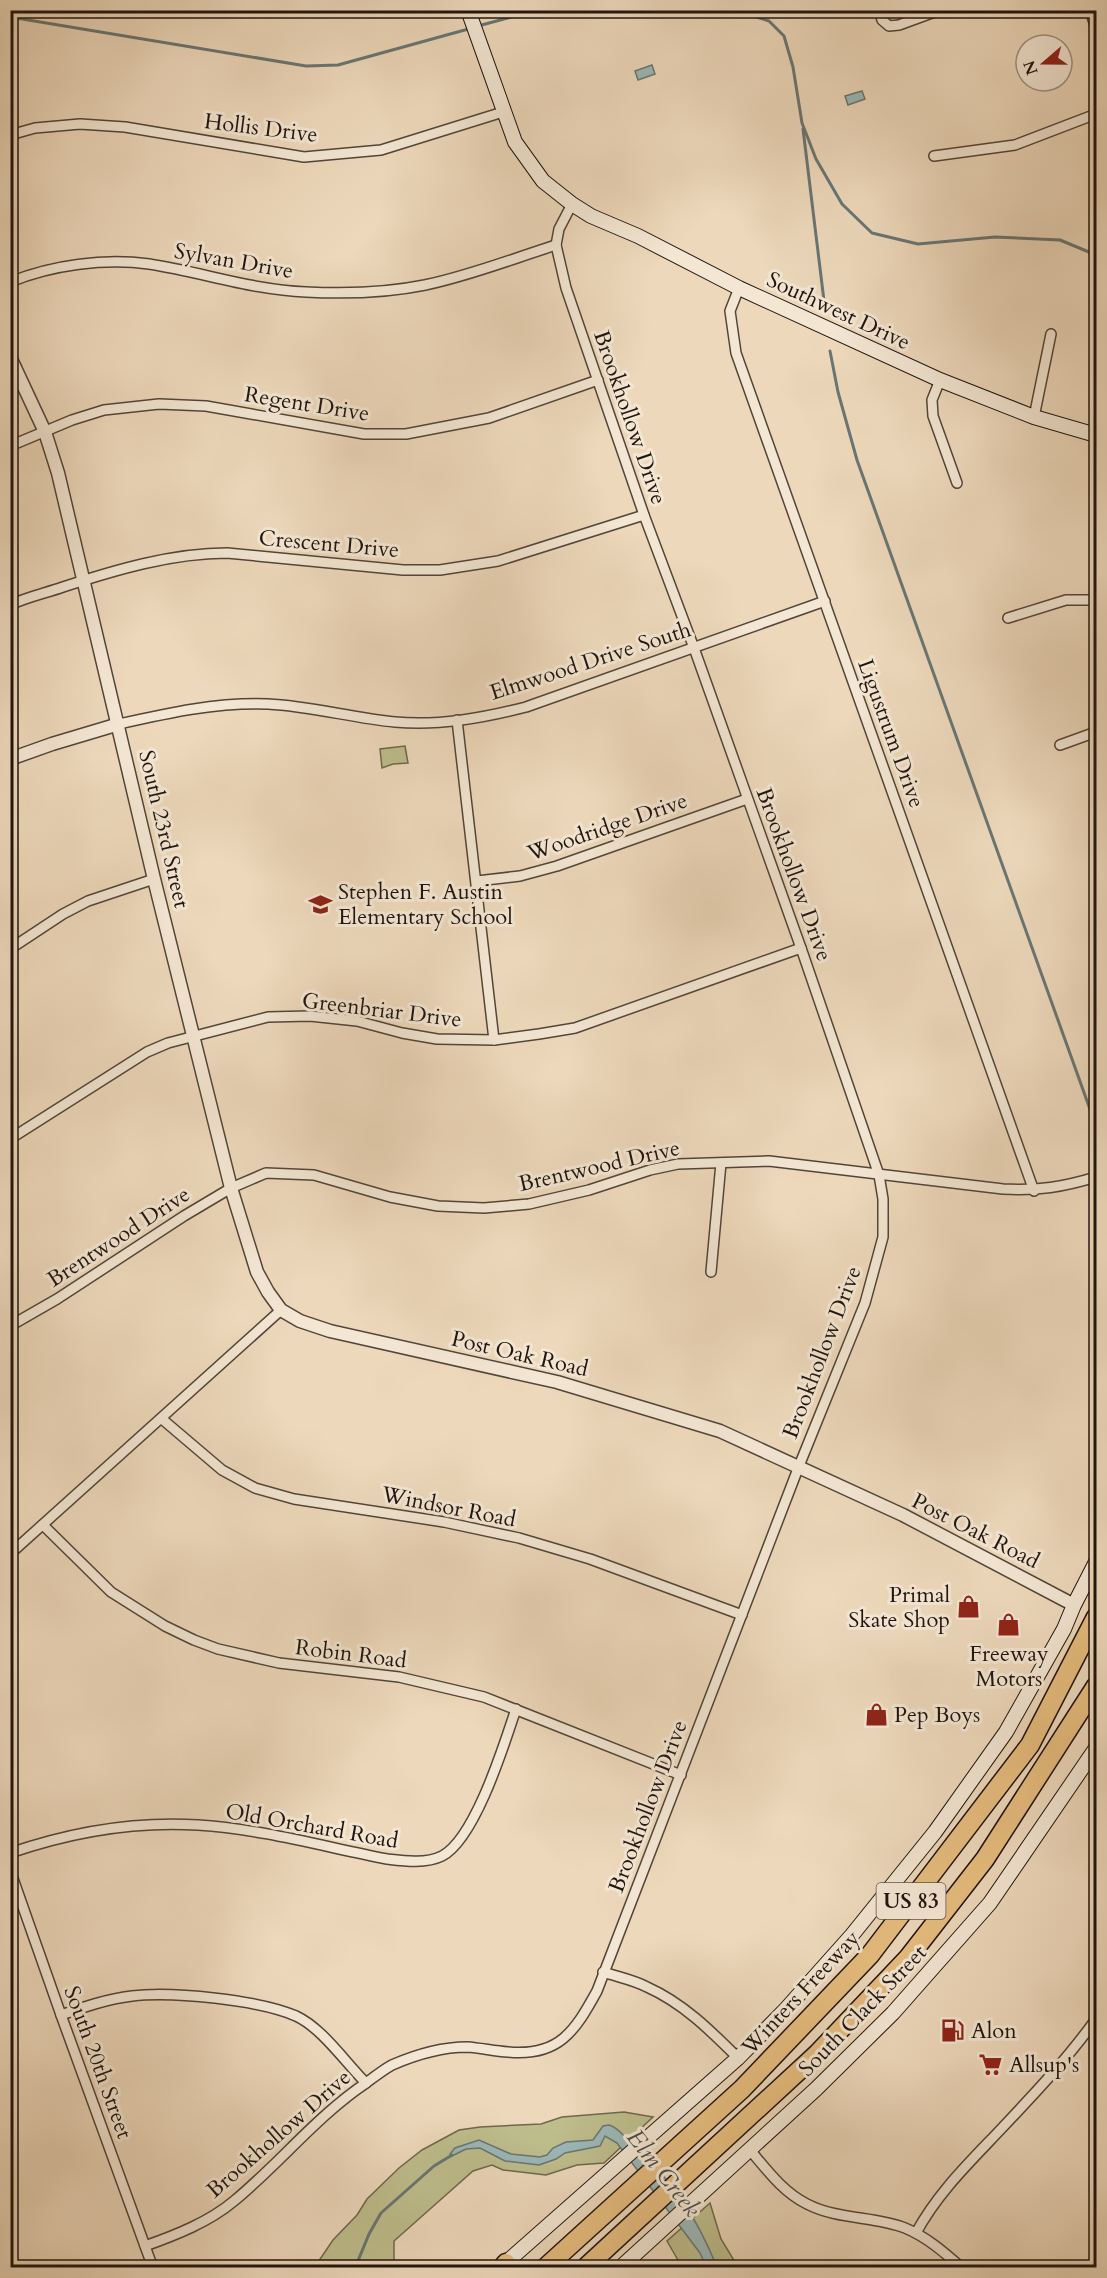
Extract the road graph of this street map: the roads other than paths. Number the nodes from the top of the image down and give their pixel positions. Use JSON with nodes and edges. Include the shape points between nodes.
{"nodes":[{"id":1,"x":468,"y":10,"type":"edge"},
{"id":2,"x":879,"y":10,"type":"edge"},
{"id":3,"x":940,"y":10,"type":"edge"},
{"id":4,"x":1090,"y":10,"type":"edge"},
{"id":5,"x":1096,"y":29,"type":"edge"},
{"id":6,"x":503,"y":112,"type":"junction"},
{"id":7,"x":1096,"y":114,"type":"edge"},
{"id":8,"x":10,"y":135,"type":"edge"},
{"id":9,"x":934,"y":156,"type":"dead end"},
{"id":10,"x":572,"y":204,"type":"junction"},
{"id":11,"x":555,"y":245,"type":"junction"},
{"id":12,"x":10,"y":282,"type":"edge"},
{"id":13,"x":739,"y":288,"type":"junction"},
{"id":14,"x":1051,"y":334,"type":"dead end"},
{"id":15,"x":10,"y":357,"type":"edge"},
{"id":16,"x":598,"y":380,"type":"junction"},
{"id":17,"x":940,"y":380,"type":"junction"},
{"id":18,"x":1034,"y":417,"type":"junction"},
{"id":19,"x":45,"y":432,"type":"junction"},
{"id":20,"x":1096,"y":435,"type":"edge"},
{"id":21,"x":10,"y":446,"type":"edge"},
{"id":22,"x":957,"y":483,"type":"dead end"},
{"id":23,"x":644,"y":515,"type":"junction"},
{"id":24,"x":85,"y":580,"type":"junction"},
{"id":25,"x":1096,"y":600,"type":"edge"},
{"id":26,"x":825,"y":601,"type":"junction"},
{"id":27,"x":10,"y":605,"type":"edge"},
{"id":28,"x":1008,"y":618,"type":"dead end"},
{"id":29,"x":694,"y":648,"type":"junction"},
{"id":30,"x":457,"y":720,"type":"junction"},
{"id":31,"x":119,"y":724,"type":"junction"},
{"id":32,"x":1096,"y":732,"type":"edge"},
{"id":33,"x":1060,"y":745,"type":"dead end"},
{"id":34,"x":10,"y":759,"type":"edge"},
{"id":35,"x":747,"y":799,"type":"junction"},
{"id":36,"x":154,"y":879,"type":"junction"},
{"id":37,"x":477,"y":881,"type":"junction"},
{"id":38,"x":801,"y":948,"type":"junction"},
{"id":39,"x":10,"y":949,"type":"edge"},
{"id":40,"x":194,"y":1036,"type":"junction"},
{"id":41,"x":494,"y":1040,"type":"junction"},
{"id":42,"x":10,"y":1139,"type":"edge"},
{"id":43,"x":721,"y":1163,"type":"junction"},
{"id":44,"x":879,"y":1175,"type":"junction"},
{"id":45,"x":1096,"y":1178,"type":"edge"},
{"id":46,"x":231,"y":1188,"type":"junction"},
{"id":47,"x":1034,"y":1191,"type":"junction"},
{"id":48,"x":711,"y":1272,"type":"dead end"},
{"id":49,"x":281,"y":1310,"type":"junction"},
{"id":50,"x":10,"y":1326,"type":"edge"},
{"id":51,"x":162,"y":1419,"type":"junction"},
{"id":52,"x":799,"y":1466,"type":"junction"},
{"id":53,"x":43,"y":1525,"type":"junction"},
{"id":54,"x":10,"y":1554,"type":"edge"},
{"id":55,"x":1096,"y":1562,"type":"edge"},
{"id":56,"x":1074,"y":1605,"type":"junction"},
{"id":57,"x":742,"y":1615,"type":"junction"},
{"id":58,"x":1096,"y":1617,"type":"edge"},
{"id":59,"x":1096,"y":1686,"type":"edge"},
{"id":60,"x":516,"y":1709,"type":"junction"},
{"id":61,"x":1096,"y":1748,"type":"edge"},
{"id":62,"x":681,"y":1775,"type":"junction"},
{"id":63,"x":10,"y":1853,"type":"edge"},
{"id":64,"x":10,"y":1870,"type":"edge"},
{"id":65,"x":603,"y":1972,"type":"junction"},
{"id":66,"x":61,"y":2015,"type":"junction"},
{"id":67,"x":1096,"y":2019,"type":"edge"},
{"id":68,"x":738,"y":2058,"type":"junction"},
{"id":69,"x":366,"y":2083,"type":"junction"},
{"id":70,"x":750,"y":2150,"type":"junction"},
{"id":71,"x":916,"y":2233,"type":"junction"},
{"id":72,"x":146,"y":2246,"type":"junction"},
{"id":73,"x":503,"y":2266,"type":"edge"},
{"id":74,"x":153,"y":2268,"type":"edge"},
{"id":75,"x":545,"y":2268,"type":"edge"},
{"id":76,"x":585,"y":2268,"type":"edge"},
{"id":77,"x":620,"y":2268,"type":"edge"},
{"id":78,"x":962,"y":2268,"type":"edge"}],
"edges":[{"from":1,"to":6,"type":"main road","name":"Southwest Drive"},
{"from":2,"to":3,"type":"street","via":[[889,26]]},
{"from":4,"to":5,"type":"street"},
{"from":6,"to":8,"type":"street","name":"Hollis Drive","via":[[381,150],[304,157],[125,127],[80,124],[35,128]]},
{"from":6,"to":10,"type":"main road","name":"Southwest Drive","via":[[528,162],[543,181]]},
{"from":7,"to":9,"type":"street","via":[[1015,145]]},
{"from":10,"to":11,"type":"street"},
{"from":10,"to":13,"type":"main road","name":"Southwest Drive"},
{"from":11,"to":12,"type":"street","name":"Sylvan Drive","via":[[425,285],[377,291],[282,290],[147,264],[110,262],[62,267]]},
{"from":11,"to":16,"type":"street","name":"Brookhollow Drive"},
{"from":13,"to":17,"type":"main road","name":"Southwest Drive"},
{"from":13,"to":26,"type":"street","name":"Ligustrum Drive","via":[[730,311],[736,353]]},
{"from":14,"to":18,"type":"street"},
{"from":15,"to":19,"type":"street","name":"South 23rd Street"},
{"from":16,"to":19,"type":"street","name":"Regent Drive","via":[[489,418],[406,434],[363,434],[206,406],[159,404],[104,410]]},
{"from":16,"to":23,"type":"street","name":"Brookhollow Drive"},
{"from":17,"to":18,"type":"main road","name":"Southwest Drive"},
{"from":17,"to":22,"type":"street","via":[[932,400],[933,416]]},
{"from":18,"to":20,"type":"main road","name":"Southwest Drive"},
{"from":19,"to":21,"type":"street","name":"Regent Drive"},
{"from":19,"to":24,"type":"street","name":"South 23rd Street"},
{"from":23,"to":24,"type":"street","name":"Crescent Drive","via":[[498,561],[440,570],[208,553]]},
{"from":23,"to":29,"type":"street","name":"Brookhollow Drive"},
{"from":24,"to":27,"type":"street","name":"Crescent Drive"},
{"from":24,"to":31,"type":"street","name":"South 23rd Street"},
{"from":25,"to":28,"type":"street","via":[[1066,600]]},
{"from":26,"to":29,"type":"street","name":"Elmwood Drive South"},
{"from":26,"to":47,"type":"street","name":"Ligustrum Drive"},
{"from":29,"to":30,"type":"street","name":"Elmwood Drive South","via":[[526,707]]},
{"from":29,"to":35,"type":"street","name":"Brookhollow Drive"},
{"from":30,"to":31,"type":"street","name":"Elmwood Drive South","via":[[394,722],[266,704],[201,707]]},
{"from":30,"to":37,"type":"street"},
{"from":31,"to":34,"type":"street","name":"Elmwood Drive South"},
{"from":31,"to":36,"type":"street","name":"South 23rd Street"},
{"from":32,"to":33,"type":"street"},
{"from":35,"to":37,"type":"street","name":"Woodridge Drive","via":[[557,866],[520,876]]},
{"from":35,"to":38,"type":"street","name":"Brookhollow Drive"},
{"from":36,"to":39,"type":"street","via":[[88,901]]},
{"from":36,"to":40,"type":"street","name":"South 23rd Street"},
{"from":37,"to":41,"type":"street"},
{"from":38,"to":41,"type":"street","name":"Greenbriar Drive","via":[[575,1028]]},
{"from":38,"to":44,"type":"street","name":"Brookhollow Drive"},
{"from":40,"to":41,"type":"street","name":"Greenbriar Drive","via":[[268,1017],[310,1016],[357,1021],[437,1039]]},
{"from":40,"to":42,"type":"street","name":"Greenbriar Drive","via":[[147,1052]]},
{"from":40,"to":46,"type":"street","name":"South 23rd Street"},
{"from":43,"to":44,"type":"street","name":"Brentwood Drive","via":[[769,1161]]},
{"from":43,"to":46,"type":"street","name":"Brentwood Drive","via":[[678,1164],[529,1204],[484,1208],[438,1206],[294,1173],[266,1173]]},
{"from":43,"to":48,"type":"street"},
{"from":44,"to":47,"type":"street","name":"Brentwood Drive"},
{"from":44,"to":52,"type":"street","name":"Brookhollow Drive","via":[[883,1237],[865,1303]]},
{"from":45,"to":47,"type":"street","name":"Brentwood Drive"},
{"from":46,"to":49,"type":"street","name":"South 23rd Street","via":[[257,1272]]},
{"from":46,"to":50,"type":"street","name":"Brentwood Drive"},
{"from":49,"to":51,"type":"street"},
{"from":49,"to":52,"type":"street","name":"Post Oak Road","via":[[330,1331],[557,1382],[648,1408],[720,1431]]},
{"from":51,"to":53,"type":"street"},
{"from":51,"to":57,"type":"street","name":"Windsor Road","via":[[222,1470],[255,1488],[294,1499],[519,1538],[590,1559]]},
{"from":52,"to":56,"type":"street","name":"Post Oak Road","via":[[903,1515]]},
{"from":52,"to":57,"type":"street","name":"Brookhollow Drive"},
{"from":53,"to":54,"type":"street"},
{"from":53,"to":60,"type":"street","name":"Robin Road","via":[[111,1592],[165,1626],[218,1649],[279,1663],[443,1686]]},
{"from":55,"to":56,"type":"main road"},
{"from":56,"to":68,"type":"main road","via":[[1006,1731],[934,1832],[852,1935]]},
{"from":57,"to":62,"type":"street","name":"Brookhollow Drive"},
{"from":58,"to":75,"type":"highway","name":"Winters Freeway","number":"US 83","via":[[1030,1745],[870,1955],[742,2089]]},
{"from":59,"to":76,"type":"highway","number":"US 83","via":[[985,1859],[908,1958],[818,2053]]},
{"from":60,"to":62,"type":"street","name":"Robin Road"},
{"from":60,"to":63,"type":"street","name":"Old Orchard Road","via":[[481,1804],[459,1843],[439,1858],[387,1859],[258,1833],[172,1824],[95,1830]]},
{"from":61,"to":70,"type":"main road","name":"South Clack Street","via":[[990,1904],[892,2013]]},
{"from":62,"to":65,"type":"street","name":"Brookhollow Drive"},
{"from":64,"to":66,"type":"street","name":"South 20th Street"},
{"from":65,"to":68,"type":"street","via":[[647,1986],[681,2006]]},
{"from":65,"to":69,"type":"street","name":"Brookhollow Drive","via":[[580,2023],[552,2046],[532,2052],[466,2047],[435,2051],[389,2067]]},
{"from":66,"to":69,"type":"street","via":[[134,1996],[195,1997],[257,2006],[297,2017],[338,2051]]},
{"from":66,"to":72,"type":"street","name":"South 20th Street"},
{"from":67,"to":71,"type":"street","via":[[1067,2059],[930,2207]]},
{"from":68,"to":73,"type":"main road"},
{"from":69,"to":72,"type":"street","name":"Brookhollow Drive","via":[[340,2100],[232,2203],[177,2234]]},
{"from":70,"to":71,"type":"street","via":[[792,2195],[808,2205]]},
{"from":70,"to":77,"type":"main road","name":"South Clack Street"},
{"from":71,"to":78,"type":"street"},
{"from":72,"to":74,"type":"street","name":"South 20th Street"}]}
